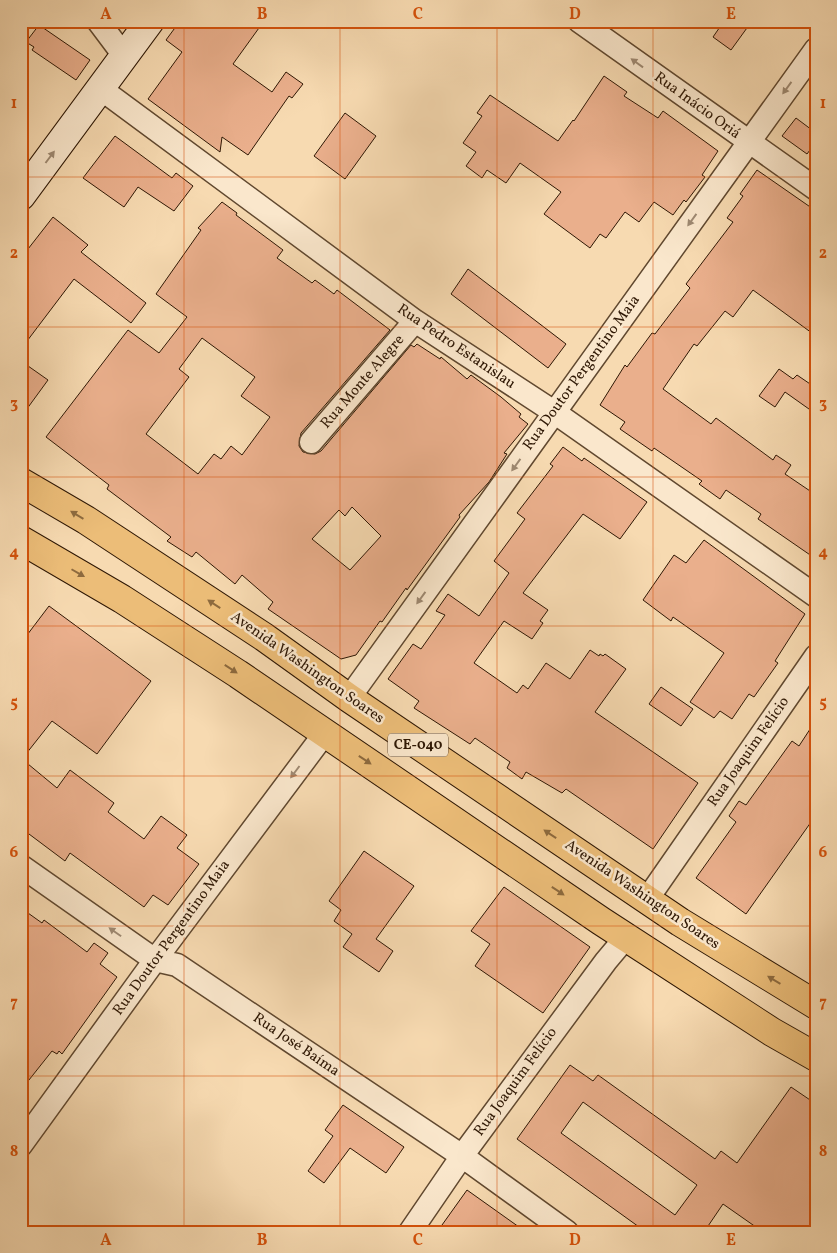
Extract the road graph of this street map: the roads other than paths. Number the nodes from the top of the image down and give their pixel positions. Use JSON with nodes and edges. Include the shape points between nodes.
{"nodes":[{"id":1,"x":98,"y":21,"type":"edge"},
{"id":2,"x":150,"y":21,"type":"edge"},
{"id":3,"x":579,"y":21,"type":"edge"},
{"id":4,"x":816,"y":49,"type":"edge"},
{"id":5,"x":125,"y":57,"type":"junction"},
{"id":6,"x":101,"y":89,"type":"junction"},
{"id":7,"x":748,"y":142,"type":"junction"},
{"id":8,"x":816,"y":189,"type":"edge"},
{"id":9,"x":21,"y":196,"type":"edge"},
{"id":10,"x":415,"y":321,"type":"junction"},
{"id":11,"x":554,"y":412,"type":"junction"},
{"id":12,"x":311,"y":442,"type":"dead end"},
{"id":13,"x":21,"y":482,"type":"edge"},
{"id":14,"x":21,"y":540,"type":"edge"},
{"id":15,"x":816,"y":596,"type":"edge"},
{"id":16,"x":816,"y":656,"type":"edge"},
{"id":17,"x":349,"y":698,"type":"junction"},
{"id":18,"x":325,"y":733,"type":"junction"},
{"id":19,"x":21,"y":866,"type":"edge"},
{"id":20,"x":648,"y":898,"type":"junction"},
{"id":21,"x":627,"y":936,"type":"junction"},
{"id":22,"x":155,"y":960,"type":"junction"},
{"id":23,"x":816,"y":1005,"type":"edge"},
{"id":24,"x":816,"y":1057,"type":"edge"},
{"id":25,"x":21,"y":1145,"type":"edge"},
{"id":26,"x":462,"y":1156,"type":"junction"},
{"id":27,"x":410,"y":1232,"type":"edge"},
{"id":28,"x":567,"y":1232,"type":"edge"}],
"edges":[{"from":1,"to":5,"type":"street"},
{"from":2,"to":5,"type":"street"},
{"from":7,"to":3,"type":"street","name":"Rua Inácio Oriá","one_way":true},
{"from":4,"to":7,"type":"street","name":"Rua Doutor Pergentino Maia","one_way":true},
{"from":5,"to":6,"type":"street"},
{"from":9,"to":6,"type":"street","one_way":true},
{"from":6,"to":10,"type":"street","name":"Rua Pedro Estanislau"},
{"from":7,"to":8,"type":"street","name":"Rua Inácio Oriá"},
{"from":7,"to":11,"type":"street","name":"Rua Doutor Pergentino Maia","one_way":true},
{"from":10,"to":11,"type":"street","name":"Rua Pedro Estanislau"},
{"from":10,"to":12,"type":"street","name":"Rua Monte Alegre"},
{"from":11,"to":15,"type":"street","name":"Rua Pedro Estanislau"},
{"from":11,"to":17,"type":"street","name":"Rua Doutor Pergentino Maia","one_way":true},
{"from":17,"to":13,"type":"highway","name":"Avenida Washington Soares","number":"CE-040","one_way":true,"via":[[256,632],[86,520]]},
{"from":14,"to":18,"type":"highway","number":"CE-040","one_way":true,"via":[[122,599]]},
{"from":16,"to":20,"type":"street","name":"Rua Joaquim Felício"},
{"from":20,"to":17,"type":"highway","name":"Avenida Washington Soares","number":"CE-040","one_way":true},
{"from":18,"to":21,"type":"highway","number":"CE-040","one_way":true},
{"from":18,"to":22,"type":"street","name":"Rua Doutor Pergentino Maia","one_way":true},
{"from":22,"to":19,"type":"street","name":"Rua José Baíma","one_way":true},
{"from":23,"to":20,"type":"highway","name":"Avenida Washington Soares","number":"CE-040","one_way":true,"via":[[680,922]]},
{"from":21,"to":24,"type":"highway","number":"CE-040","via":[[772,1032]]},
{"from":21,"to":26,"type":"street","name":"Rua Joaquim Felício"},
{"from":22,"to":25,"type":"street","name":"Rua Doutor Pergentino Maia"},
{"from":22,"to":26,"type":"street","name":"Rua José Baíma","via":[[177,965]]},
{"from":26,"to":27,"type":"street","name":"Rua Joaquim Felício"},
{"from":26,"to":28,"type":"street","name":"Rua José Baíma"}]}
